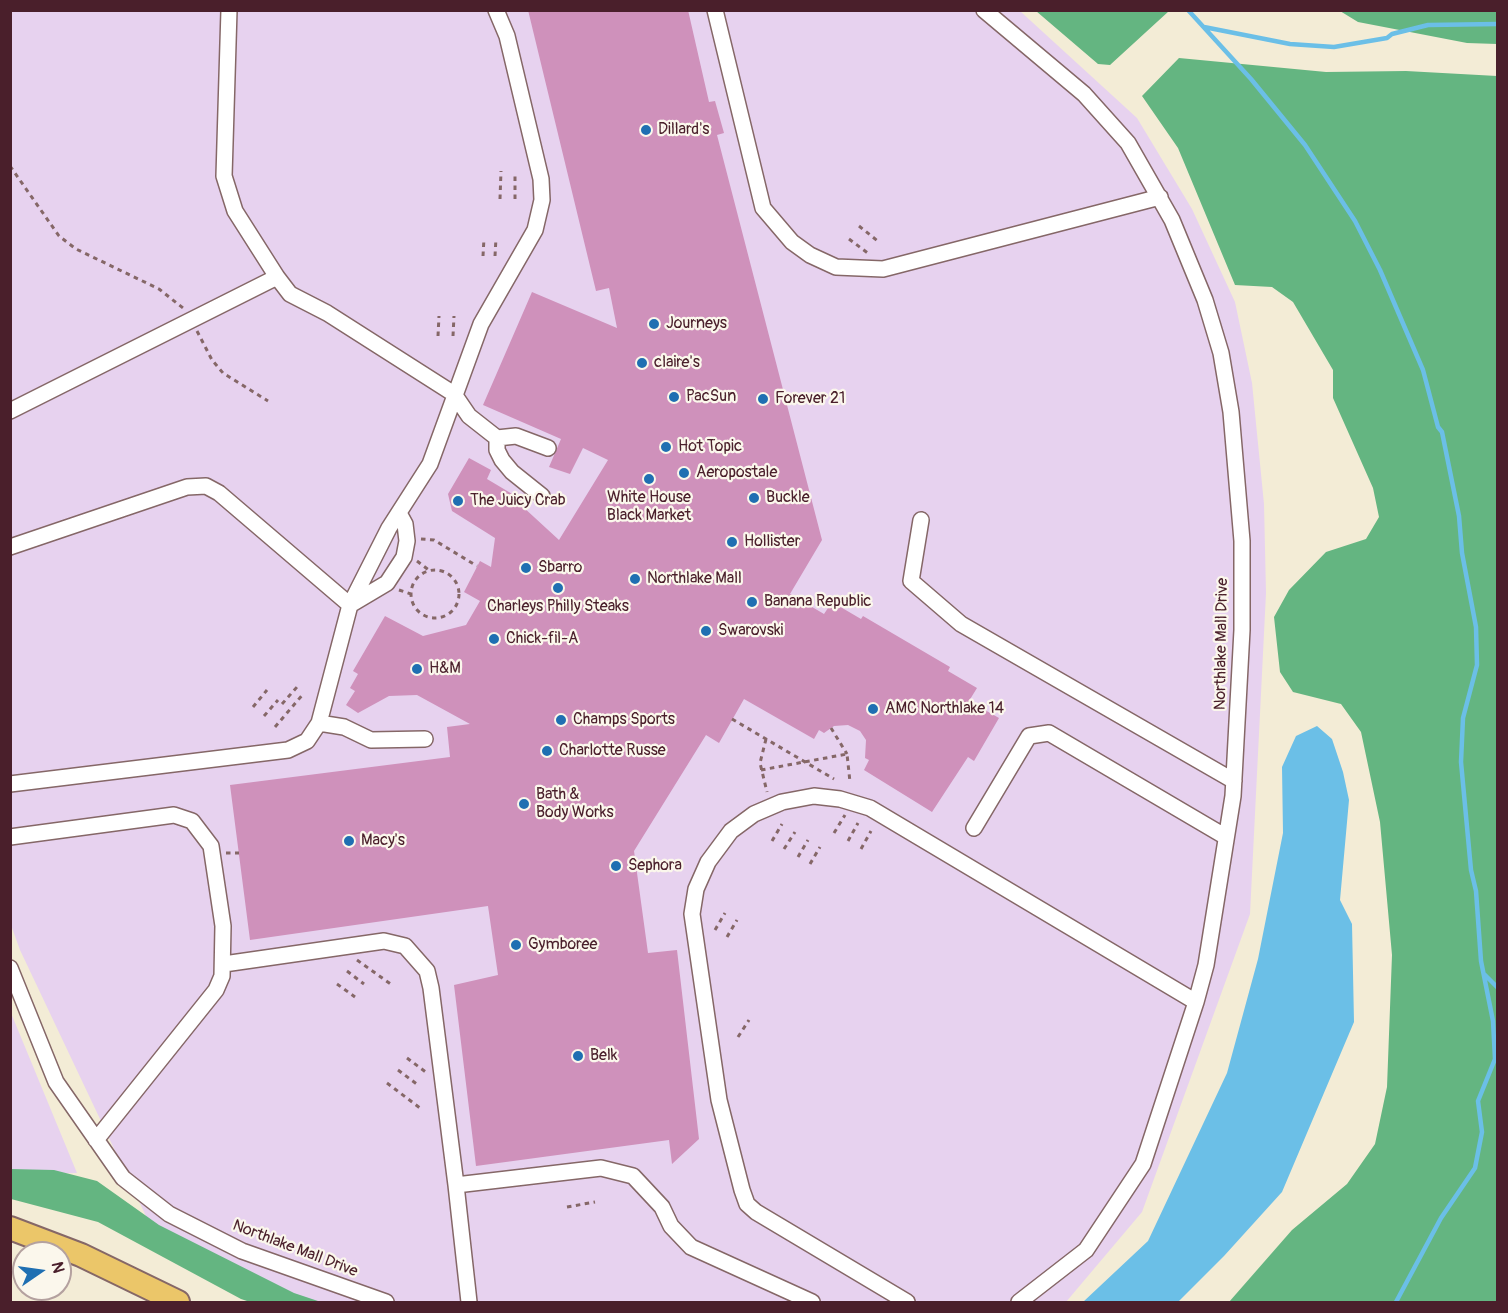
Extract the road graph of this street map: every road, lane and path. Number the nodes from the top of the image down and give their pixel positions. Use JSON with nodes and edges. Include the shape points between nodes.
{"nodes":[{"id":1,"x":229,"y":10,"type":"edge"},
{"id":2,"x":496,"y":10,"type":"edge"},
{"id":3,"x":715,"y":10,"type":"edge"},
{"id":4,"x":984,"y":10,"type":"edge"},
{"id":5,"x":10,"y":166,"type":"edge"},
{"id":6,"x":501,"y":171,"type":"dead end"},
{"id":7,"x":515,"y":172,"type":"dead end"},
{"id":8,"x":1160,"y":197,"type":"junction"},
{"id":9,"x":500,"y":199,"type":"dead end"},
{"id":10,"x":515,"y":199,"type":"dead end"},
{"id":11,"x":859,"y":226,"type":"dead end"},
{"id":12,"x":484,"y":238,"type":"dead end"},
{"id":13,"x":496,"y":238,"type":"dead end"},
{"id":14,"x":849,"y":239,"type":"dead end"},
{"id":15,"x":879,"y":242,"type":"dead end"},
{"id":16,"x":870,"y":254,"type":"dead end"},
{"id":17,"x":483,"y":256,"type":"dead end"},
{"id":18,"x":495,"y":256,"type":"dead end"},
{"id":19,"x":277,"y":278,"type":"junction"},
{"id":20,"x":439,"y":316,"type":"dead end"},
{"id":21,"x":454,"y":316,"type":"dead end"},
{"id":22,"x":191,"y":321,"type":"junction"},
{"id":23,"x":438,"y":336,"type":"dead end"},
{"id":24,"x":453,"y":336,"type":"dead end"},
{"id":25,"x":454,"y":394,"type":"junction"},
{"id":26,"x":268,"y":401,"type":"dead end"},
{"id":27,"x":10,"y":411,"type":"edge"},
{"id":28,"x":497,"y":438,"type":"junction"},
{"id":29,"x":548,"y":448,"type":"dead end"},
{"id":30,"x":542,"y":496,"type":"dead end"},
{"id":31,"x":399,"y":513,"type":"junction"},
{"id":32,"x":921,"y":520,"type":"dead end"},
{"id":33,"x":416,"y":540,"type":"dead end"},
{"id":34,"x":10,"y":547,"type":"edge"},
{"id":35,"x":414,"y":558,"type":"dead end"},
{"id":36,"x":477,"y":566,"type":"dead end"},
{"id":37,"x":430,"y":571,"type":"junction"},
{"id":38,"x":394,"y":589,"type":"dead end"},
{"id":39,"x":411,"y":594,"type":"junction"},
{"id":40,"x":350,"y":605,"type":"junction"},
{"id":41,"x":297,"y":687,"type":"dead end"},
{"id":42,"x":267,"y":690,"type":"dead end"},
{"id":43,"x":304,"y":693,"type":"dead end"},
{"id":44,"x":278,"y":700,"type":"dead end"},
{"id":45,"x":282,"y":704,"type":"dead end"},
{"id":46,"x":253,"y":707,"type":"dead end"},
{"id":47,"x":264,"y":716,"type":"dead end"},
{"id":48,"x":732,"y":719,"type":"dead end"},
{"id":49,"x":319,"y":723,"type":"junction"},
{"id":50,"x":275,"y":726,"type":"dead end"},
{"id":51,"x":831,"y":728,"type":"dead end"},
{"id":52,"x":425,"y":739,"type":"dead end"},
{"id":53,"x":766,"y":739,"type":"junction"},
{"id":54,"x":847,"y":754,"type":"junction"},
{"id":55,"x":804,"y":762,"type":"junction"},
{"id":56,"x":761,"y":770,"type":"junction"},
{"id":57,"x":834,"y":779,"type":"dead end"},
{"id":58,"x":1234,"y":781,"type":"junction"},
{"id":59,"x":850,"y":782,"type":"dead end"},
{"id":60,"x":10,"y":784,"type":"edge"},
{"id":61,"x":768,"y":796,"type":"dead end"},
{"id":62,"x":845,"y":815,"type":"dead end"},
{"id":63,"x":858,"y":823,"type":"dead end"},
{"id":64,"x":782,"y":824,"type":"dead end"},
{"id":65,"x":974,"y":828,"type":"dead end"},
{"id":66,"x":872,"y":831,"type":"dead end"},
{"id":67,"x":795,"y":832,"type":"dead end"},
{"id":68,"x":834,"y":833,"type":"dead end"},
{"id":69,"x":10,"y":837,"type":"edge"},
{"id":70,"x":1226,"y":837,"type":"junction"},
{"id":71,"x":808,"y":840,"type":"dead end"},
{"id":72,"x":772,"y":841,"type":"dead end"},
{"id":73,"x":848,"y":841,"type":"dead end"},
{"id":74,"x":820,"y":847,"type":"dead end"},
{"id":75,"x":784,"y":849,"type":"dead end"},
{"id":76,"x":861,"y":849,"type":"dead end"},
{"id":77,"x":225,"y":853,"type":"dead end"},
{"id":78,"x":239,"y":853,"type":"dead end"},
{"id":79,"x":798,"y":857,"type":"dead end"},
{"id":80,"x":810,"y":864,"type":"dead end"},
{"id":81,"x":725,"y":913,"type":"dead end"},
{"id":82,"x":737,"y":920,"type":"dead end"},
{"id":83,"x":715,"y":930,"type":"dead end"},
{"id":84,"x":728,"y":937,"type":"dead end"},
{"id":85,"x":356,"y":959,"type":"dead end"},
{"id":86,"x":224,"y":964,"type":"junction"},
{"id":87,"x":10,"y":968,"type":"edge"},
{"id":88,"x":347,"y":971,"type":"dead end"},
{"id":89,"x":337,"y":984,"type":"dead end"},
{"id":90,"x":364,"y":984,"type":"dead end"},
{"id":91,"x":392,"y":985,"type":"dead end"},
{"id":92,"x":355,"y":997,"type":"dead end"},
{"id":93,"x":1196,"y":1002,"type":"junction"},
{"id":94,"x":749,"y":1020,"type":"dead end"},
{"id":95,"x":738,"y":1037,"type":"dead end"},
{"id":96,"x":406,"y":1058,"type":"dead end"},
{"id":97,"x":398,"y":1070,"type":"dead end"},
{"id":98,"x":427,"y":1073,"type":"dead end"},
{"id":99,"x":387,"y":1083,"type":"dead end"},
{"id":100,"x":418,"y":1085,"type":"dead end"},
{"id":101,"x":420,"y":1108,"type":"dead end"},
{"id":102,"x":96,"y":1140,"type":"junction"},
{"id":103,"x":456,"y":1185,"type":"junction"},
{"id":104,"x":595,"y":1202,"type":"dead end"},
{"id":105,"x":567,"y":1207,"type":"dead end"},
{"id":106,"x":10,"y":1228,"type":"edge"},
{"id":107,"x":177,"y":1302,"type":"edge"},
{"id":108,"x":386,"y":1302,"type":"edge"},
{"id":109,"x":469,"y":1302,"type":"edge"},
{"id":110,"x":812,"y":1302,"type":"edge"},
{"id":111,"x":907,"y":1302,"type":"edge"},
{"id":112,"x":1019,"y":1302,"type":"edge"}],
"edges":[{"from":1,"to":19,"type":"street","via":[[224,176],[235,212]]},
{"from":2,"to":25,"type":"street","via":[[520,86],[542,200],[536,230],[481,324]]},
{"from":3,"to":8,"type":"street","via":[[764,208],[792,242],[836,267],[883,269]]},
{"from":4,"to":8,"type":"street","name":"Northlake Mall Drive","via":[[1084,94],[1128,143]]},
{"from":5,"to":22,"type":"path","via":[[59,236],[76,249],[173,298]]},
{"from":6,"to":9,"type":"path"},
{"from":7,"to":10,"type":"path"},
{"from":8,"to":58,"type":"street","name":"Northlake Mall Drive","via":[[1205,300],[1221,352],[1231,412],[1242,552]]},
{"from":11,"to":15,"type":"path"},
{"from":12,"to":17,"type":"path"},
{"from":13,"to":18,"type":"path"},
{"from":14,"to":16,"type":"path"},
{"from":19,"to":22,"type":"street"},
{"from":19,"to":25,"type":"street","via":[[290,294],[327,313]]},
{"from":20,"to":23,"type":"path"},
{"from":21,"to":24,"type":"path"},
{"from":22,"to":26,"type":"path","via":[[223,373]]},
{"from":22,"to":27,"type":"street"},
{"from":25,"to":28,"type":"street","via":[[469,416]]},
{"from":25,"to":31,"type":"street","via":[[430,464]]},
{"from":28,"to":29,"type":"street","via":[[516,436]]},
{"from":28,"to":30,"type":"street","via":[[502,460]]},
{"from":31,"to":40,"type":"street"},
{"from":31,"to":40,"type":"street","via":[[407,541],[404,557],[387,583]]},
{"from":32,"to":58,"type":"street","via":[[911,581],[961,624]]},
{"from":33,"to":36,"type":"path","via":[[434,540]]},
{"from":34,"to":40,"type":"street","via":[[187,487],[206,486]]},
{"from":35,"to":37,"type":"path"},
{"from":37,"to":39,"type":"path","via":[[417,579]]},
{"from":37,"to":39,"type":"path","via":[[445,572],[456,582],[459,597],[453,610],[438,618],[423,615],[416,609]]},
{"from":38,"to":39,"type":"path"},
{"from":40,"to":49,"type":"street"},
{"from":41,"to":45,"type":"path"},
{"from":42,"to":46,"type":"path"},
{"from":43,"to":50,"type":"path"},
{"from":44,"to":47,"type":"path"},
{"from":48,"to":53,"type":"path"},
{"from":49,"to":52,"type":"street","via":[[345,727],[371,740]]},
{"from":49,"to":60,"type":"street","via":[[307,741],[288,750]]},
{"from":51,"to":54,"type":"path"},
{"from":53,"to":55,"type":"path"},
{"from":53,"to":56,"type":"path","via":[[761,751]]},
{"from":54,"to":55,"type":"path"},
{"from":54,"to":59,"type":"path"},
{"from":55,"to":56,"type":"path"},
{"from":55,"to":57,"type":"path"},
{"from":56,"to":61,"type":"path"},
{"from":58,"to":70,"type":"street","name":"Northlake Mall Drive"},
{"from":62,"to":68,"type":"path"},
{"from":63,"to":73,"type":"path"},
{"from":64,"to":72,"type":"path"},
{"from":65,"to":70,"type":"street","via":[[1029,736],[1049,733]]},
{"from":66,"to":76,"type":"path"},
{"from":67,"to":75,"type":"path"},
{"from":69,"to":86,"type":"street","via":[[174,815],[192,820],[211,846],[223,926]]},
{"from":70,"to":93,"type":"street","name":"Northlake Mall Drive","via":[[1206,965]]},
{"from":71,"to":79,"type":"path"},
{"from":74,"to":80,"type":"path"},
{"from":77,"to":78,"type":"path"},
{"from":81,"to":83,"type":"path"},
{"from":82,"to":84,"type":"path"},
{"from":85,"to":91,"type":"path"},
{"from":86,"to":102,"type":"street","via":[[216,990]]},
{"from":86,"to":103,"type":"street","via":[[384,941],[405,946],[427,971],[431,988]]},
{"from":87,"to":102,"type":"street","name":"Northlake Mall Drive","via":[[56,1082]]},
{"from":88,"to":90,"type":"path"},
{"from":89,"to":92,"type":"path"},
{"from":93,"to":111,"type":"street","via":[[870,808],[814,796],[782,802],[754,814],[731,831],[708,862],[696,890],[692,914],[719,1100],[747,1204]]},
{"from":93,"to":112,"type":"street","name":"Northlake Mall Drive","via":[[1143,1164],[1086,1250]]},
{"from":94,"to":95,"type":"path"},
{"from":96,"to":98,"type":"path"},
{"from":97,"to":100,"type":"path"},
{"from":99,"to":101,"type":"path"},
{"from":102,"to":108,"type":"street","name":"Northlake Mall Drive","via":[[123,1178],[169,1214],[242,1251]]},
{"from":103,"to":109,"type":"street"},
{"from":103,"to":110,"type":"street","via":[[561,1171],[617,1170],[644,1185],[671,1226],[691,1247]]},
{"from":104,"to":105,"type":"path"},
{"from":106,"to":107,"type":"highway","via":[[81,1255]]}]}
